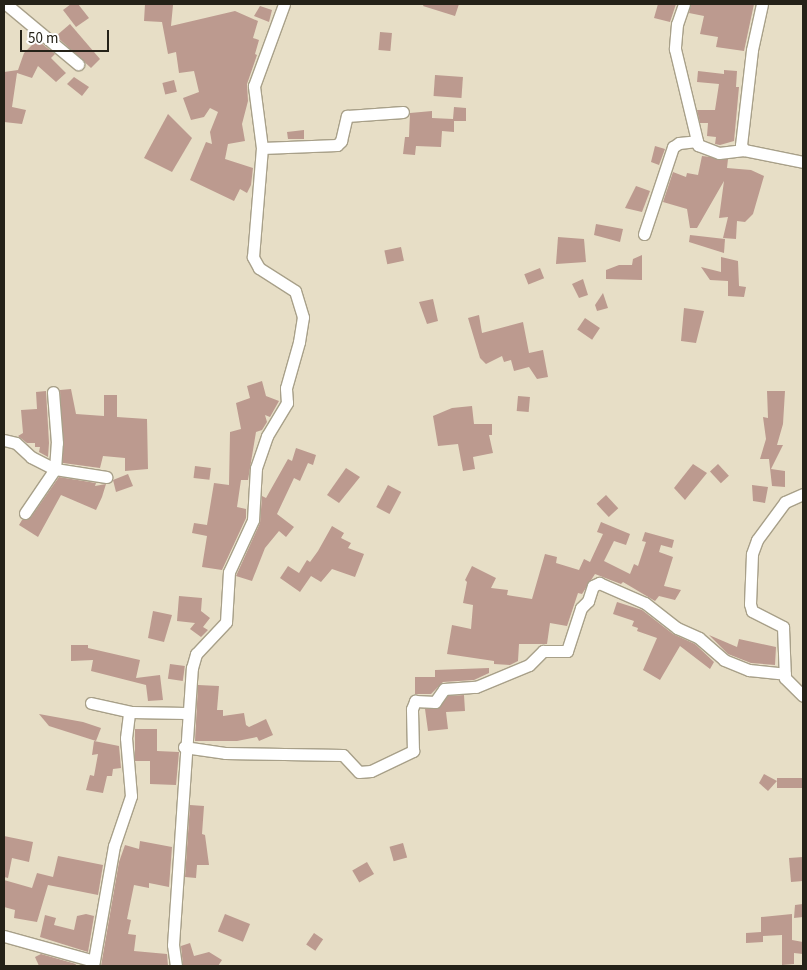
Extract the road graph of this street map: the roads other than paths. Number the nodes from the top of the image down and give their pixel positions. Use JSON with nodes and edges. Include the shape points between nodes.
{"nodes":[{"id":1,"x":6,"y":4,"type":"edge"},
{"id":2,"x":284,"y":4,"type":"edge"},
{"id":3,"x":684,"y":4,"type":"edge"},
{"id":4,"x":762,"y":4,"type":"edge"},
{"id":5,"x":78,"y":64,"type":"dead end"},
{"id":6,"x":403,"y":112,"type":"dead end"},
{"id":7,"x":697,"y":141,"type":"junction"},
{"id":8,"x":262,"y":148,"type":"junction"},
{"id":9,"x":744,"y":150,"type":"junction"},
{"id":10,"x":803,"y":162,"type":"edge"},
{"id":11,"x":644,"y":234,"type":"dead end"},
{"id":12,"x":53,"y":392,"type":"dead end"},
{"id":13,"x":4,"y":440,"type":"edge"},
{"id":14,"x":55,"y":469,"type":"junction"},
{"id":15,"x":106,"y":477,"type":"dead end"},
{"id":16,"x":803,"y":494,"type":"edge"},
{"id":17,"x":25,"y":513,"type":"dead end"},
{"id":18,"x":784,"y":674,"type":"junction"},
{"id":19,"x":803,"y":696,"type":"edge"},
{"id":20,"x":91,"y":703,"type":"dead end"},
{"id":21,"x":129,"y":712,"type":"junction"},
{"id":22,"x":186,"y":713,"type":"junction"},
{"id":23,"x":184,"y":746,"type":"junction"},
{"id":24,"x":4,"y":936,"type":"edge"},
{"id":25,"x":93,"y":963,"type":"edge"},
{"id":26,"x":176,"y":966,"type":"edge"}],
"edges":[{"from":1,"to":5,"type":"street"},
{"from":2,"to":8,"type":"street","via":[[254,86]]},
{"from":3,"to":7,"type":"street","via":[[677,24],[675,49],[692,109]]},
{"from":4,"to":9,"type":"street","via":[[752,50],[741,140]]},
{"from":6,"to":8,"type":"street","via":[[347,116],[342,141],[337,145]]},
{"from":7,"to":9,"type":"street","via":[[700,148],[709,151]]},
{"from":7,"to":11,"type":"street","via":[[673,147]]},
{"from":8,"to":22,"type":"street","via":[[254,263],[295,291],[302,317],[300,334],[286,388],[287,403],[267,436],[256,468],[257,495],[253,520],[229,572],[226,622],[196,654]]},
{"from":9,"to":10,"type":"street"},
{"from":12,"to":14,"type":"street","via":[[58,443]]},
{"from":13,"to":14,"type":"street","via":[[16,443],[30,457]]},
{"from":14,"to":15,"type":"street"},
{"from":14,"to":17,"type":"street"},
{"from":16,"to":18,"type":"street","via":[[780,508],[757,540],[752,554],[750,604],[752,611],[782,627]]},
{"from":18,"to":19,"type":"street","via":[[788,683],[799,688]]},
{"from":18,"to":23,"type":"street","via":[[749,670],[724,660],[699,638],[677,628],[645,603],[599,583],[593,586],[581,608],[567,650],[543,651],[530,665],[476,687],[444,689],[435,702],[415,701],[412,709],[413,751],[370,771],[359,772],[343,755],[226,752]]},
{"from":20,"to":21,"type":"street"},
{"from":21,"to":22,"type":"street"},
{"from":21,"to":25,"type":"street","via":[[126,738],[131,796],[114,846]]},
{"from":22,"to":23,"type":"street"},
{"from":23,"to":26,"type":"street","via":[[173,945]]},
{"from":24,"to":25,"type":"street"}]}
